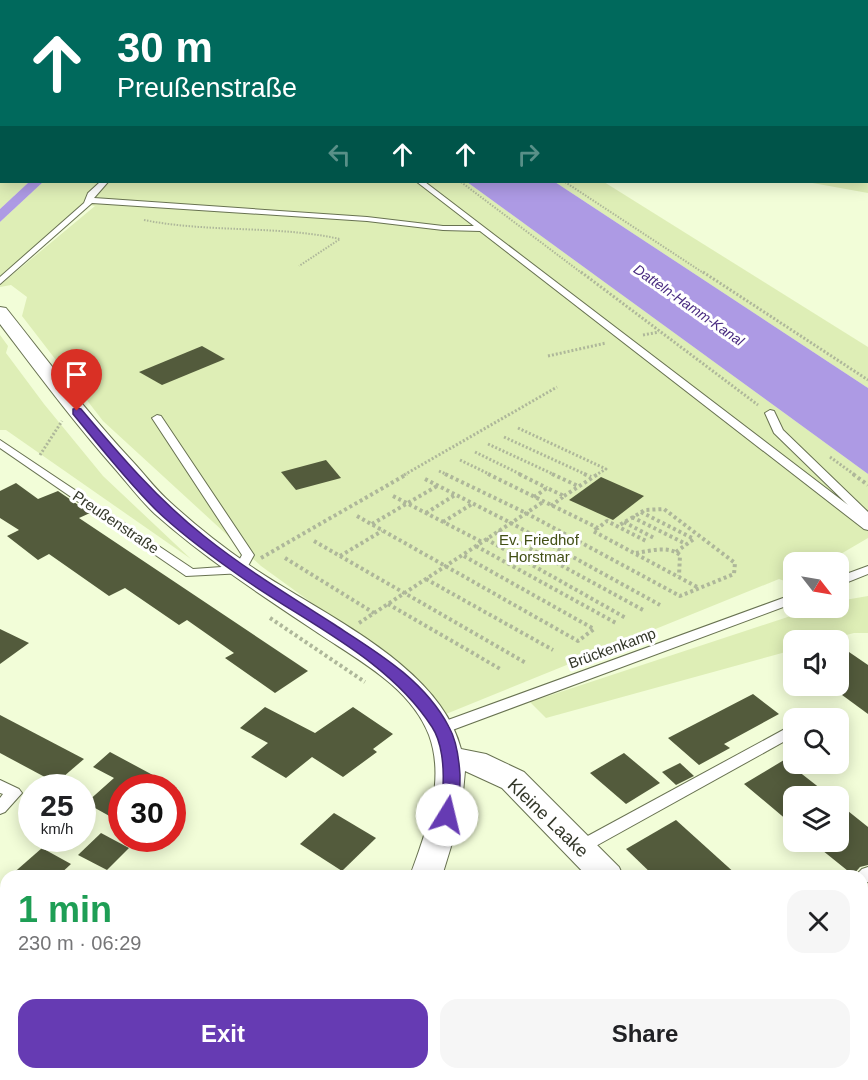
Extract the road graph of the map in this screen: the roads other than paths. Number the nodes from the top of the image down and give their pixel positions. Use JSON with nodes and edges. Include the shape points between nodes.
{"nodes":[{"id":1,"x":103,"y":183,"type":"edge"},
{"id":2,"x":422,"y":183,"type":"edge"},
{"id":3,"x":88,"y":200,"type":"junction"},
{"id":4,"x":482,"y":229,"type":"junction"},
{"id":5,"x":0,"y":281,"type":"edge"},
{"id":6,"x":0,"y":312,"type":"edge"},
{"id":7,"x":770,"y":413,"type":"dead end"},
{"id":8,"x":157,"y":418,"type":"dead end"},
{"id":9,"x":0,"y":443,"type":"edge"},
{"id":10,"x":868,"y":518,"type":"edge"},
{"id":11,"x":868,"y":526,"type":"edge"},
{"id":12,"x":240,"y":570,"type":"junction"},
{"id":13,"x":868,"y":570,"type":"edge"},
{"id":14,"x":849,"y":578,"type":"edge"},
{"id":15,"x":783,"y":603,"type":"edge"},
{"id":16,"x":783,"y":735,"type":"edge"},
{"id":17,"x":446,"y":743,"type":"junction"},
{"id":18,"x":0,"y":786,"type":"edge"},
{"id":19,"x":0,"y":808,"type":"edge"},
{"id":20,"x":579,"y":848,"type":"junction"},
{"id":21,"x":428,"y":870,"type":"edge"},
{"id":22,"x":601,"y":870,"type":"edge"}],
"edges":[{"from":1,"to":3,"type":"lane"},
{"from":2,"to":4,"type":"lane"},
{"from":3,"to":4,"type":"lane"},
{"from":3,"to":5,"type":"lane"},
{"from":4,"to":11,"type":"lane"},
{"from":6,"to":12,"type":"street","via":[[123,468],[162,508]]},
{"from":7,"to":10,"type":"lane","via":[[778,431]]},
{"from":8,"to":12,"type":"lane","via":[[248,555]]},
{"from":9,"to":12,"type":"lane","name":"Preußenstraße","via":[[190,573]]},
{"from":12,"to":17,"type":"street","via":[[399,675],[425,702]]},
{"from":13,"to":14,"type":"lane"},
{"from":15,"to":17,"type":"lane","name":"Brückenkamp"},
{"from":16,"to":20,"type":"lane"},
{"from":17,"to":20,"type":"street","name":"Kleine Laake","via":[[513,780]]},
{"from":17,"to":21,"type":"street","via":[[452,785],[447,815]]},
{"from":18,"to":19,"type":"lane","via":[[14,793]]},
{"from":20,"to":22,"type":"street","name":"Kleine Laake"}]}
